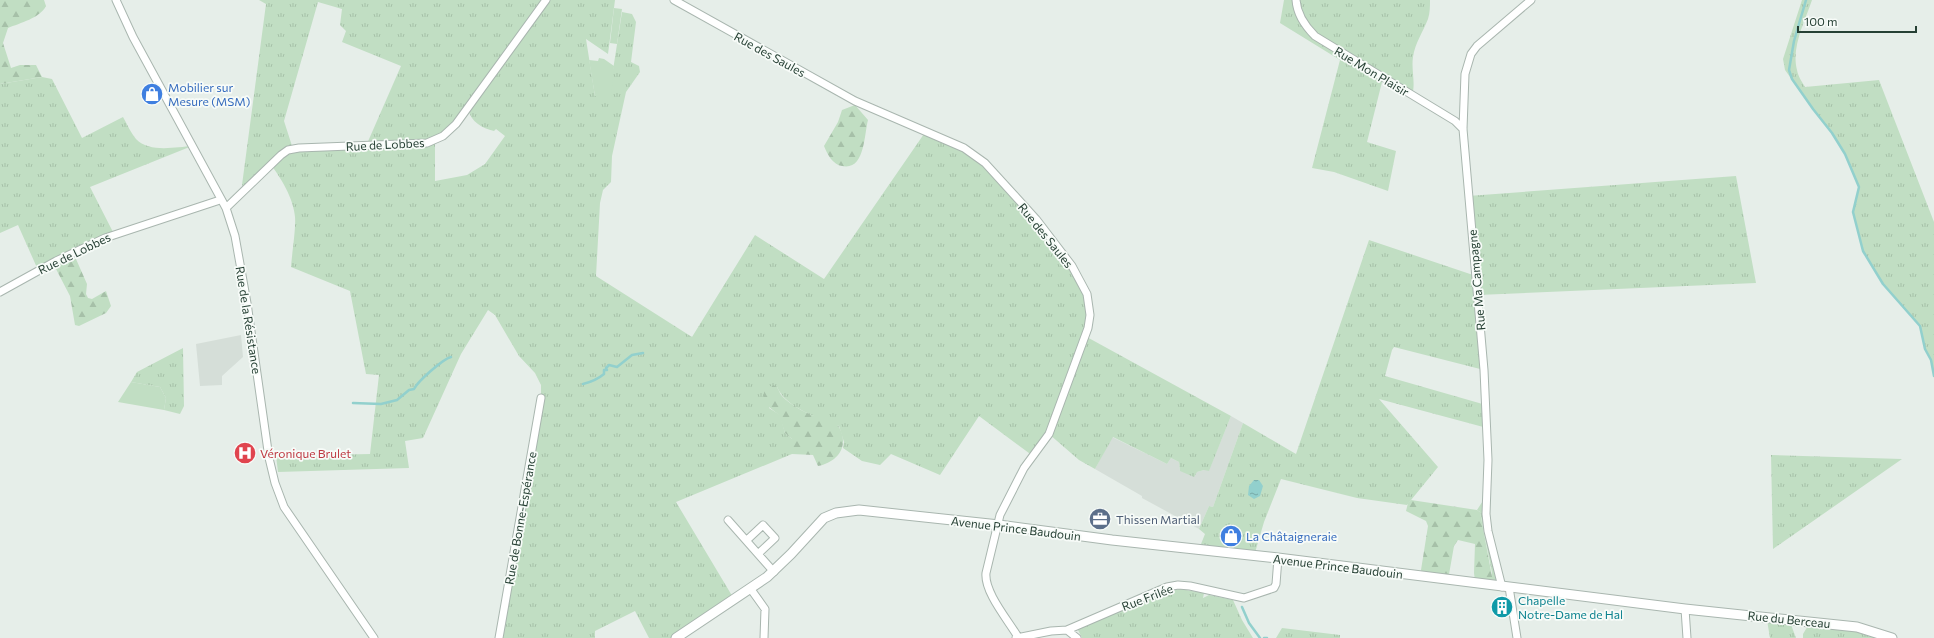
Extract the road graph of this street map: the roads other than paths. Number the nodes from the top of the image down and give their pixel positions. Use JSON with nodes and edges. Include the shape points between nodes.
{"nodes":[{"id":1,"x":116,"y":0,"type":"edge"},
{"id":2,"x":546,"y":0,"type":"edge"},
{"id":3,"x":674,"y":0,"type":"edge"},
{"id":4,"x":1296,"y":0,"type":"edge"},
{"id":5,"x":1531,"y":0,"type":"edge"},
{"id":6,"x":1463,"y":128,"type":"junction"},
{"id":7,"x":220,"y":200,"type":"junction"},
{"id":8,"x":226,"y":208,"type":"junction"},
{"id":9,"x":0,"y":292,"type":"edge"},
{"id":10,"x":541,"y":398,"type":"dead end"},
{"id":11,"x":728,"y":520,"type":"dead end"},
{"id":12,"x":998,"y":525,"type":"junction"},
{"id":13,"x":747,"y":540,"type":"junction"},
{"id":14,"x":759,"y":553,"type":"junction"},
{"id":15,"x":1278,"y":558,"type":"junction"},
{"id":16,"x":774,"y":572,"type":"junction"},
{"id":17,"x":1506,"y":587,"type":"junction"},
{"id":18,"x":750,"y":588,"type":"junction"},
{"id":19,"x":1685,"y":609,"type":"junction"},
{"id":20,"x":1067,"y":630,"type":"junction"},
{"id":21,"x":1017,"y":637,"type":"edge"},
{"id":22,"x":374,"y":638,"type":"edge"},
{"id":23,"x":500,"y":638,"type":"edge"},
{"id":24,"x":676,"y":638,"type":"edge"},
{"id":25,"x":764,"y":638,"type":"edge"},
{"id":26,"x":1077,"y":638,"type":"edge"},
{"id":27,"x":1516,"y":638,"type":"edge"},
{"id":28,"x":1687,"y":638,"type":"edge"},
{"id":29,"x":1892,"y":638,"type":"edge"}],
"edges":[{"from":1,"to":7,"type":"street","name":"Rue de la Résistance"},
{"from":2,"to":8,"type":"street","name":"Rue de Lobbes","via":[[462,117],[443,136],[427,143],[288,150],[270,164]]},
{"from":3,"to":12,"type":"street","name":"Rue des Saules","via":[[855,100],[964,148],[985,163],[1036,219],[1072,266],[1082,283],[1090,306],[1088,328],[1049,434],[1024,468],[1000,515]]},
{"from":4,"to":6,"type":"street","name":"Rue Mon Plaisir","via":[[1304,25],[1315,36]]},
{"from":5,"to":6,"type":"street","name":"Rue Ma Campagne","via":[[1486,37],[1472,54],[1465,74]]},
{"from":6,"to":17,"type":"street","name":"Rue Ma Campagne","via":[[1484,370],[1488,460],[1486,514],[1488,531]]},
{"from":7,"to":8,"type":"street","name":"Rue de la Résistance"},
{"from":7,"to":9,"type":"street","name":"Rue de Lobbes","via":[[105,238]]},
{"from":8,"to":22,"type":"street","name":"Rue de la Résistance","via":[[235,236],[248,307],[269,458],[275,483],[284,507]]},
{"from":10,"to":23,"type":"street","name":"Rue de Bonne-Espérance"},
{"from":11,"to":13,"type":"street"},
{"from":12,"to":15,"type":"street","name":"Avenue Prince Baudouin"},
{"from":12,"to":16,"type":"street","name":"Avenue Prince Baudouin","via":[[869,510],[836,513],[819,522]]},
{"from":12,"to":21,"type":"street","name":"Rue des Saules","via":[[986,581]]},
{"from":13,"to":14,"type":"street"},
{"from":13,"to":14,"type":"street","via":[[763,525],[775,538]]},
{"from":14,"to":16,"type":"street"},
{"from":15,"to":17,"type":"street","name":"Avenue Prince Baudouin"},
{"from":15,"to":20,"type":"street","name":"Rue Frilée","via":[[1274,588],[1260,594],[1244,598],[1184,586],[1167,587]]},
{"from":16,"to":18,"type":"street","name":"Avenue Prince Baudouin"},
{"from":17,"to":19,"type":"street","name":"Avenue Prince Baudouin"},
{"from":17,"to":27,"type":"street","name":"Rue Ma Campagne"},
{"from":18,"to":24,"type":"street","name":"Avenue Prince Baudouin"},
{"from":18,"to":25,"type":"street","via":[[765,610]]},
{"from":19,"to":28,"type":"street"},
{"from":19,"to":29,"type":"street","name":"Rue du Berceau","via":[[1857,626]]},
{"from":20,"to":21,"type":"street","name":"Rue Frilée"},
{"from":20,"to":26,"type":"street"}]}
